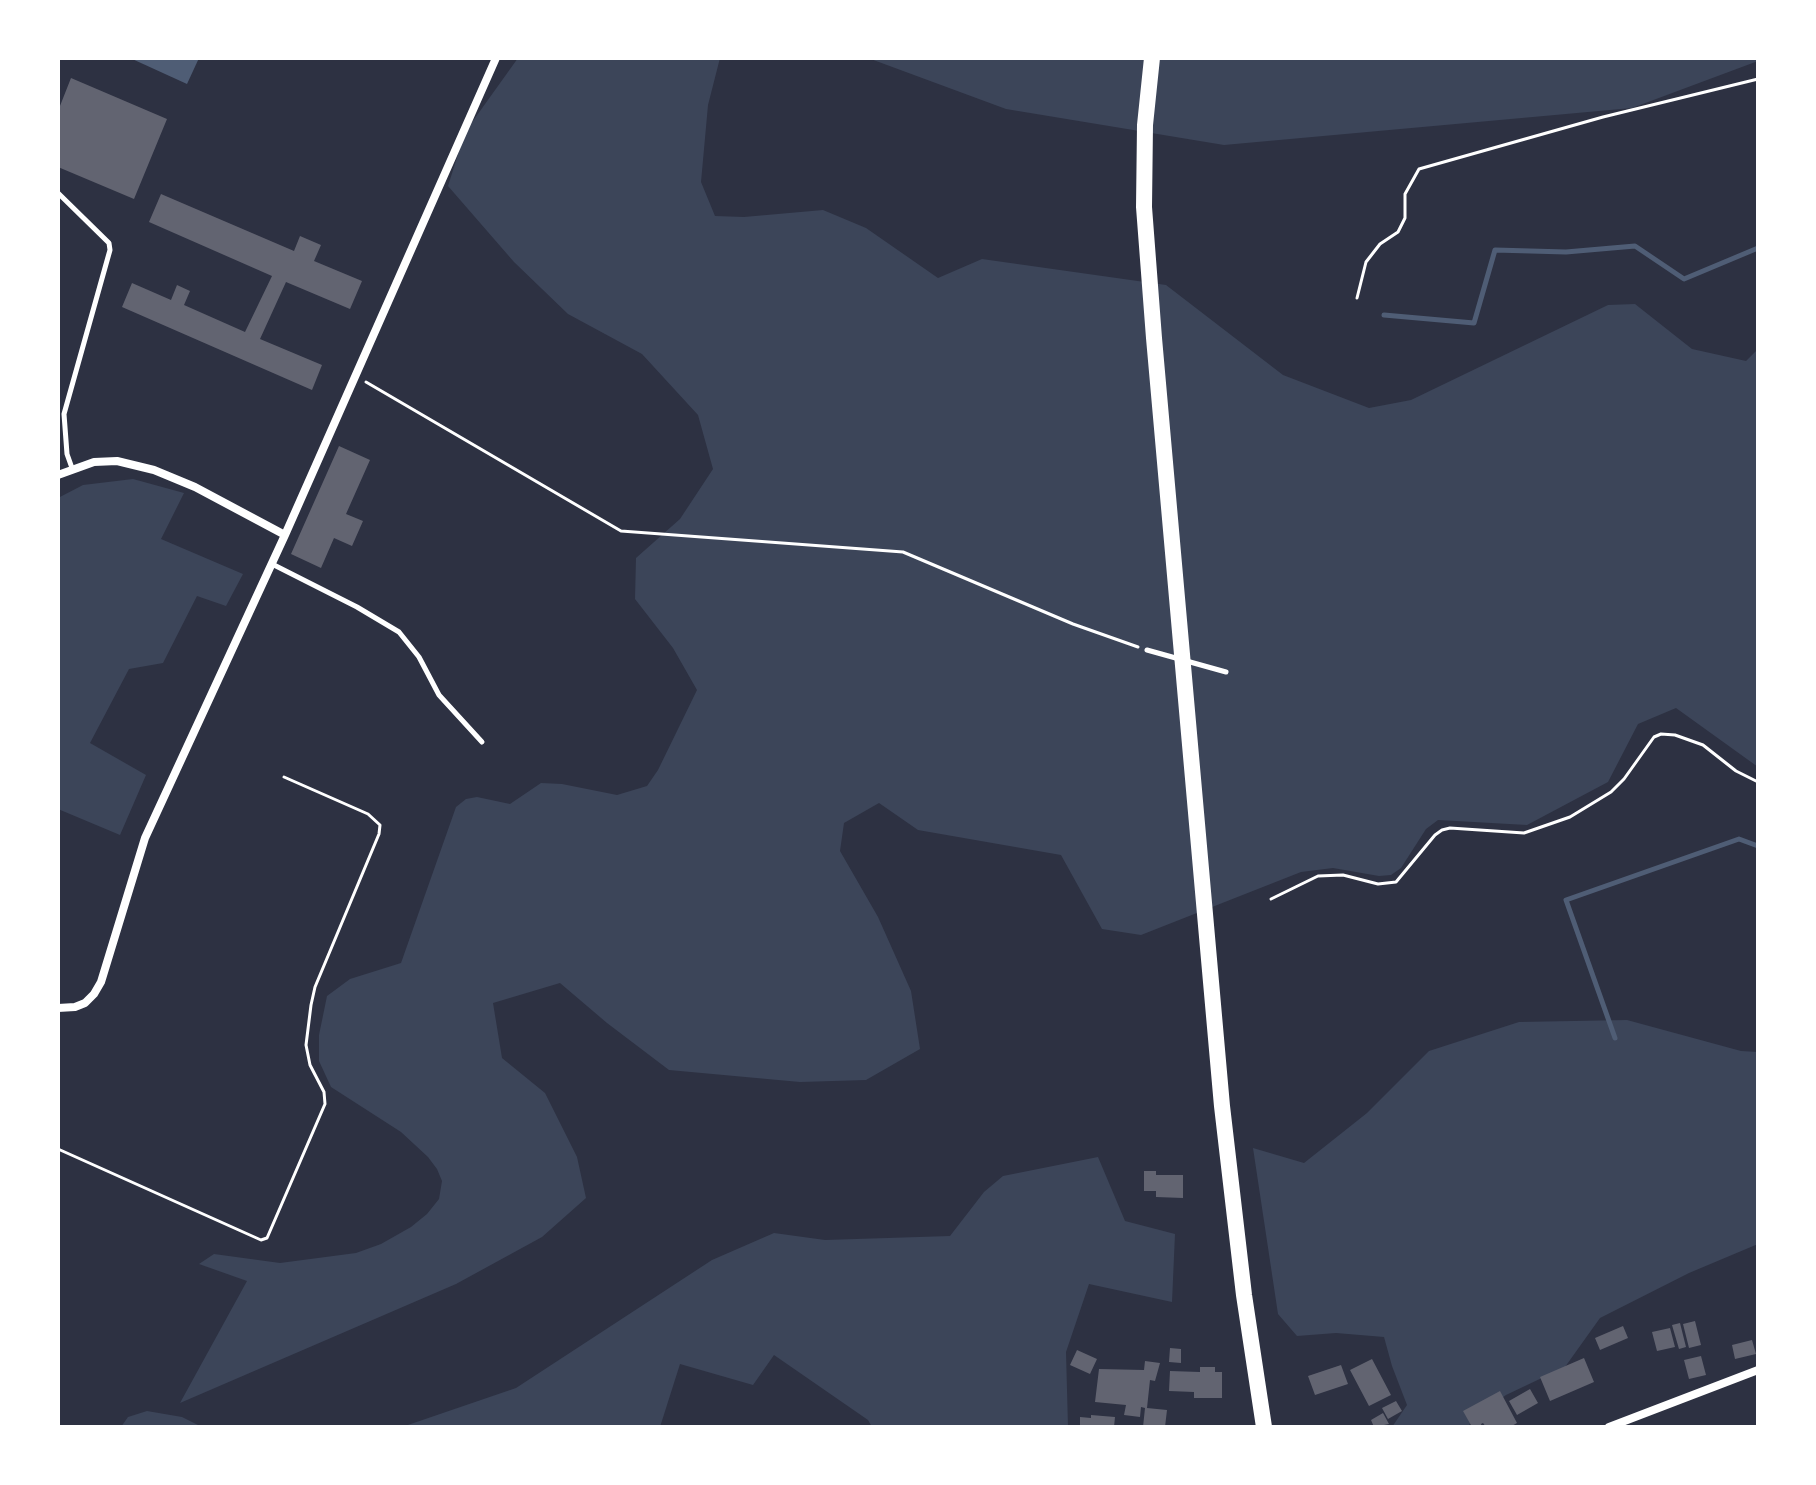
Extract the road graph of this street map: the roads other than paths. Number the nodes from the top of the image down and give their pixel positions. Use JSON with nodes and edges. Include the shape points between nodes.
{"nodes":[{"id":1,"x":496,"y":58,"type":"edge"},
{"id":2,"x":1152,"y":58,"type":"edge"},
{"id":3,"x":58,"y":193,"type":"edge"},
{"id":4,"x":72,"y":468,"type":"junction"},
{"id":5,"x":58,"y":475,"type":"edge"},
{"id":6,"x":285,"y":535,"type":"junction"},
{"id":7,"x":272,"y":564,"type":"junction"},
{"id":8,"x":1147,"y":650,"type":"road end"},
{"id":9,"x":1226,"y":672,"type":"dead end"},
{"id":10,"x":482,"y":742,"type":"dead end"},
{"id":11,"x":58,"y":1008,"type":"edge"},
{"id":12,"x":1758,"y":1370,"type":"edge"},
{"id":13,"x":1264,"y":1427,"type":"edge"},
{"id":14,"x":1609,"y":1427,"type":"edge"}],
"edges":[{"from":1,"to":6,"type":"street"},
{"from":2,"to":13,"type":"main road","via":[[1144,207],[1154,338],[1222,1106]]},
{"from":3,"to":4,"type":"lane","via":[[110,250],[64,414]]},
{"from":4,"to":5,"type":"street"},
{"from":4,"to":6,"type":"street","via":[[117,461],[154,470]]},
{"from":6,"to":7,"type":"street"},
{"from":7,"to":10,"type":"lane","via":[[399,632],[439,695]]},
{"from":7,"to":11,"type":"street","via":[[145,838],[101,982],[85,1003]]},
{"from":8,"to":9,"type":"lane"},
{"from":12,"to":14,"type":"street"}]}
